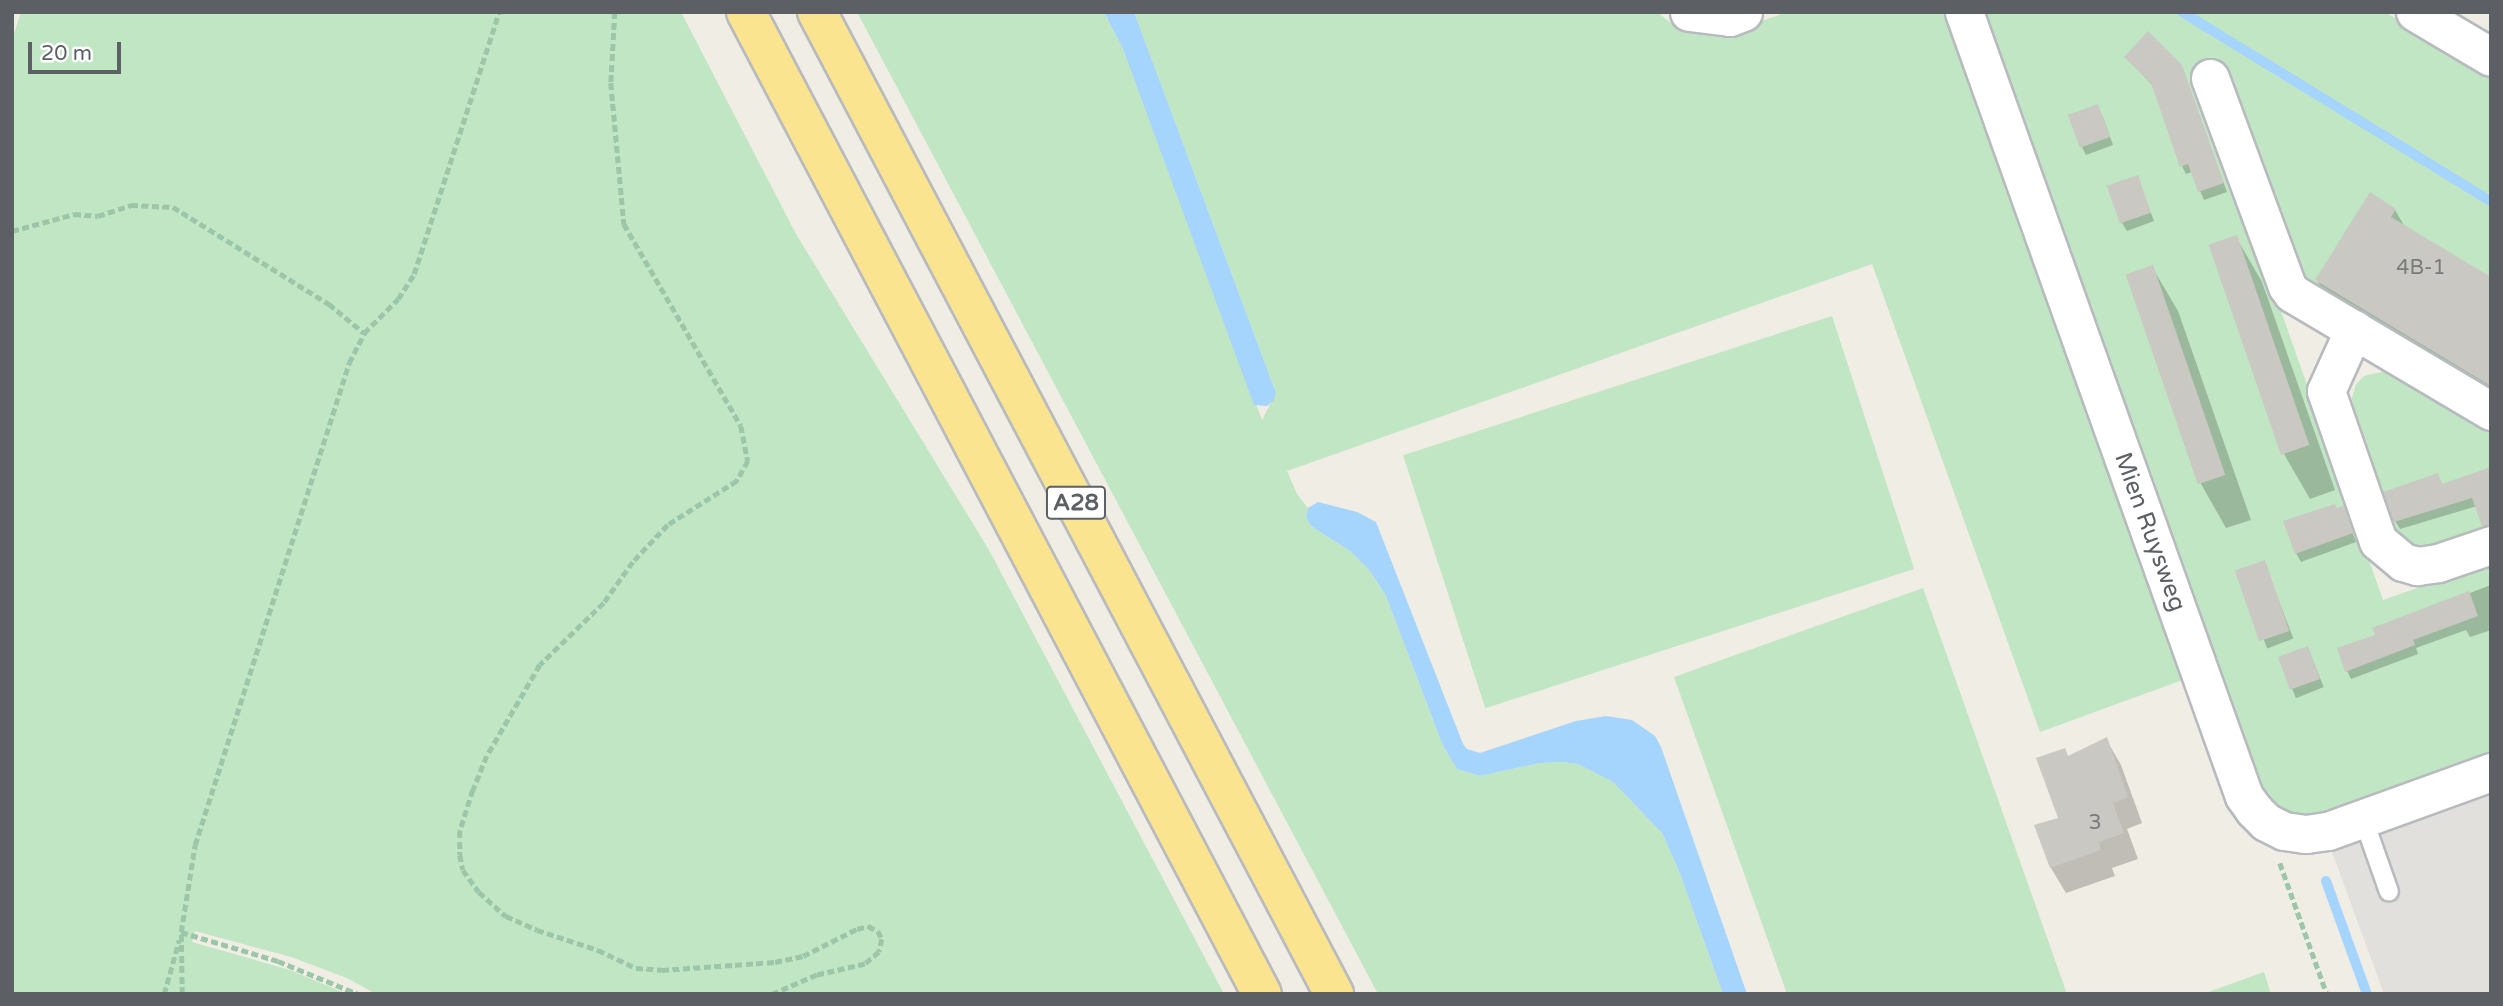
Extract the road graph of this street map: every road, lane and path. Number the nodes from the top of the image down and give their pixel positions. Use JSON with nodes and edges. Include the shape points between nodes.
{"nodes":[{"id":1,"x":499,"y":12,"type":"edge"},
{"id":2,"x":615,"y":12,"type":"edge"},
{"id":3,"x":746,"y":12,"type":"edge"},
{"id":4,"x":817,"y":12,"type":"edge"},
{"id":5,"x":1689,"y":12,"type":"edge"},
{"id":6,"x":1744,"y":12,"type":"edge"},
{"id":7,"x":1964,"y":12,"type":"edge"},
{"id":8,"x":2415,"y":12,"type":"edge"},
{"id":9,"x":2491,"y":57,"type":"edge"},
{"id":10,"x":2210,"y":78,"type":"dead end"},
{"id":11,"x":12,"y":231,"type":"edge"},
{"id":12,"x":2354,"y":329,"type":"junction"},
{"id":13,"x":364,"y":333,"type":"junction"},
{"id":14,"x":2491,"y":411,"type":"edge"},
{"id":15,"x":2491,"y":545,"type":"edge"},
{"id":16,"x":2491,"y":772,"type":"edge"},
{"id":17,"x":2363,"y":818,"type":"junction"},
{"id":18,"x":2284,"y":831,"type":"junction"},
{"id":19,"x":2389,"y":892,"type":"dead end"},
{"id":20,"x":181,"y":932,"type":"junction"},
{"id":21,"x":164,"y":994,"type":"edge"},
{"id":22,"x":181,"y":994,"type":"edge"},
{"id":23,"x":358,"y":994,"type":"edge"},
{"id":24,"x":773,"y":994,"type":"edge"},
{"id":25,"x":1262,"y":994,"type":"edge"},
{"id":26,"x":1334,"y":994,"type":"edge"},
{"id":27,"x":2327,"y":994,"type":"edge"}],
"edges":[{"from":1,"to":13,"type":"path","via":[[414,274],[398,299]]},
{"from":2,"to":24,"type":"path","via":[[611,83],[625,224],[741,426],[748,461],[737,481],[668,525],[632,562],[604,603],[540,665],[487,756],[460,831],[460,855],[463,870],[479,892],[506,916],[636,968],[662,971],[775,962],[803,956],[857,929],[868,926],[878,931],[882,939],[879,953],[865,964],[817,975]]},
{"from":3,"to":25,"type":"highway","number":"A28"},
{"from":4,"to":26,"type":"highway","number":"A28"},
{"from":5,"to":6,"type":"street","via":[[1730,17]]},
{"from":7,"to":18,"type":"street","name":"Mien Ruysweg","via":[[2244,796],[2266,822]]},
{"from":8,"to":9,"type":"street"},
{"from":10,"to":12,"type":"street","via":[[2287,286]]},
{"from":11,"to":13,"type":"path","via":[[74,215],[98,216],[131,205],[173,207],[329,304]]},
{"from":12,"to":14,"type":"street"},
{"from":12,"to":15,"type":"street","via":[[2326,391],[2378,541],[2403,562],[2417,566]]},
{"from":13,"to":20,"type":"path","via":[[349,363],[220,761],[195,845]]},
{"from":16,"to":17,"type":"street"},
{"from":17,"to":18,"type":"street","via":[[2328,831]]},
{"from":17,"to":19,"type":"lane"},
{"from":18,"to":27,"type":"path","via":[[2277,851]]},
{"from":20,"to":21,"type":"path"},
{"from":20,"to":22,"type":"path"},
{"from":20,"to":23,"type":"path","via":[[278,961]]}]}
